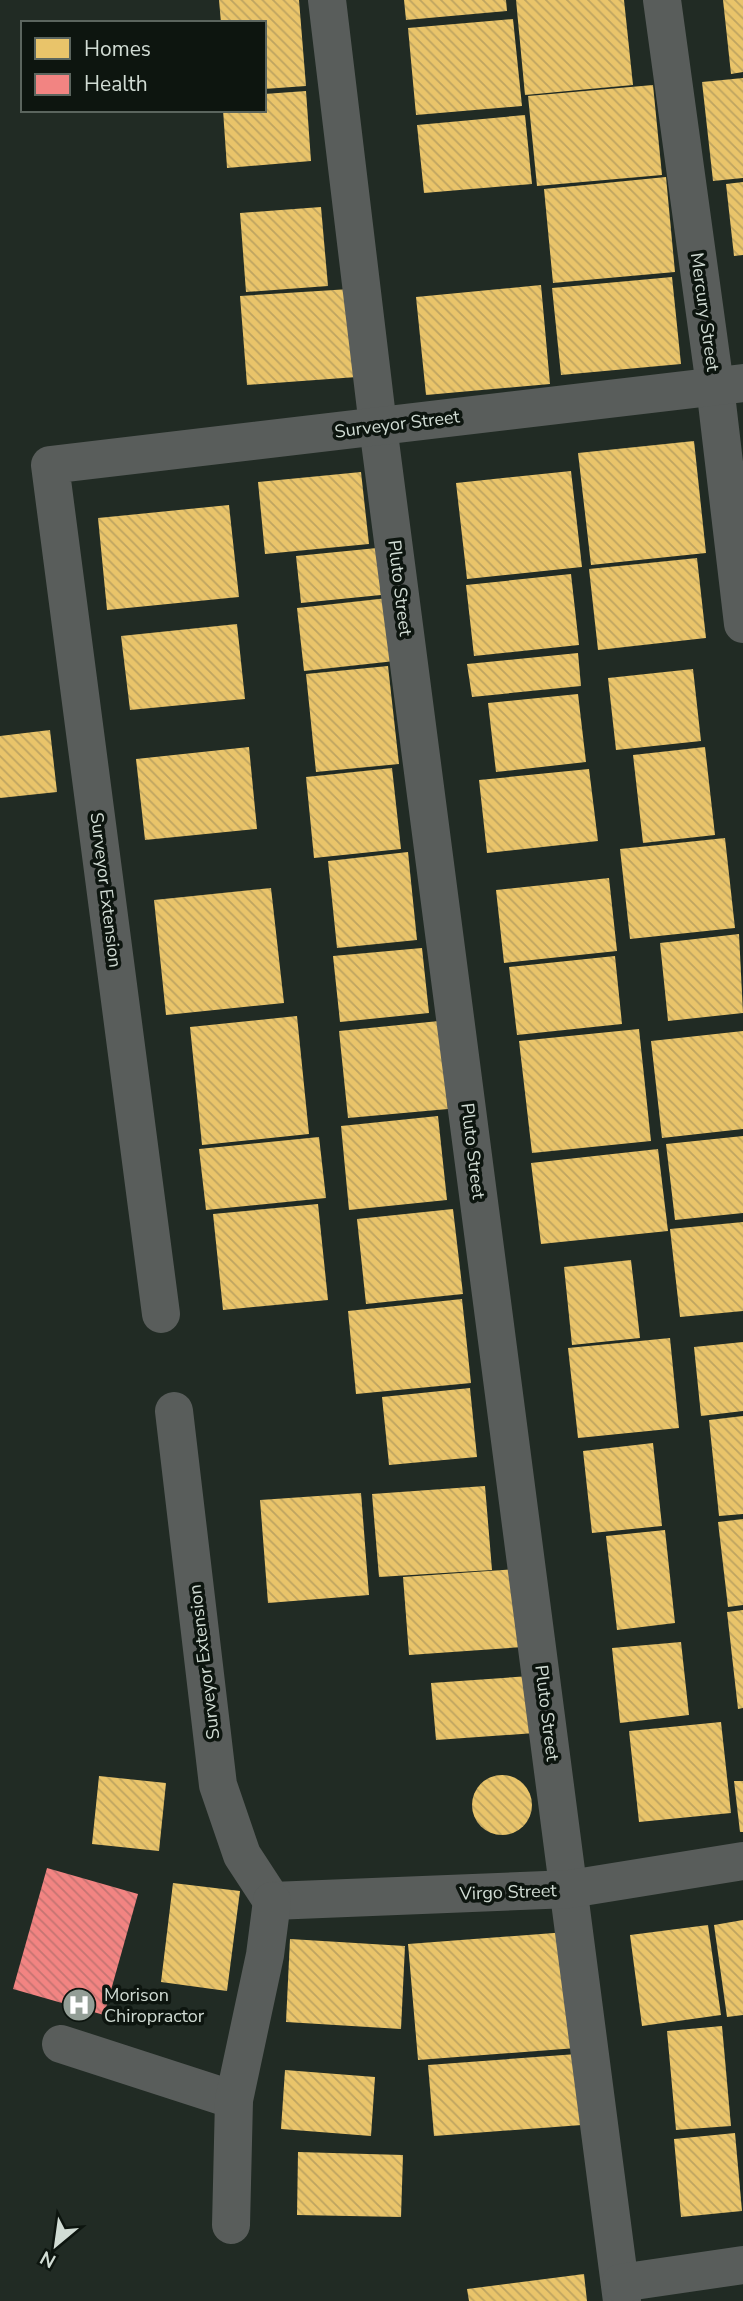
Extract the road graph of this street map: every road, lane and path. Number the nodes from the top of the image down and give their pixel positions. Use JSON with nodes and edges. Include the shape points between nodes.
{"nodes":[{"id":1,"x":327,"y":0,"type":"edge"},
{"id":2,"x":662,"y":0,"type":"edge"},
{"id":3,"x":729,"y":384,"type":"edge"},
{"id":4,"x":378,"y":426,"type":"junction"},
{"id":5,"x":50,"y":466,"type":"joint"},
{"id":6,"x":743,"y":624,"type":"edge"},
{"id":7,"x":162,"y":1314,"type":"dead end"},
{"id":8,"x":174,"y":1411,"type":"dead end"},
{"id":9,"x":743,"y":1861,"type":"edge"},
{"id":10,"x":570,"y":1889,"type":"junction"},
{"id":11,"x":272,"y":1901,"type":"junction"},
{"id":12,"x":61,"y":2045,"type":"dead end"},
{"id":13,"x":234,"y":2100,"type":"junction"},
{"id":14,"x":231,"y":2225,"type":"dead end"},
{"id":15,"x":743,"y":2266,"type":"edge"},
{"id":16,"x":621,"y":2292,"type":"edge"}],
"edges":[{"from":1,"to":4,"type":"street","name":"Pluto Street"},
{"from":2,"to":3,"type":"street","name":"Mercury Street"},
{"from":3,"to":4,"type":"street","name":"Surveyor Street"},
{"from":3,"to":6,"type":"street","name":"Mercury Street"},
{"from":4,"to":5,"type":"street","name":"Surveyor Street"},
{"from":4,"to":10,"type":"street","name":"Pluto Street"},
{"from":5,"to":7,"type":"street","name":"Surveyor Extension"},
{"from":8,"to":11,"type":"street","name":"Surveyor Extension","via":[[218,1785],[242,1856]]},
{"from":9,"to":10,"type":"street","name":"Virgo Street"},
{"from":10,"to":11,"type":"street","name":"Virgo Street"},
{"from":10,"to":16,"type":"street","name":"Pluto Street"},
{"from":11,"to":13,"type":"street"},
{"from":12,"to":13,"type":"street"},
{"from":13,"to":14,"type":"street"},
{"from":15,"to":16,"type":"street"}]}
